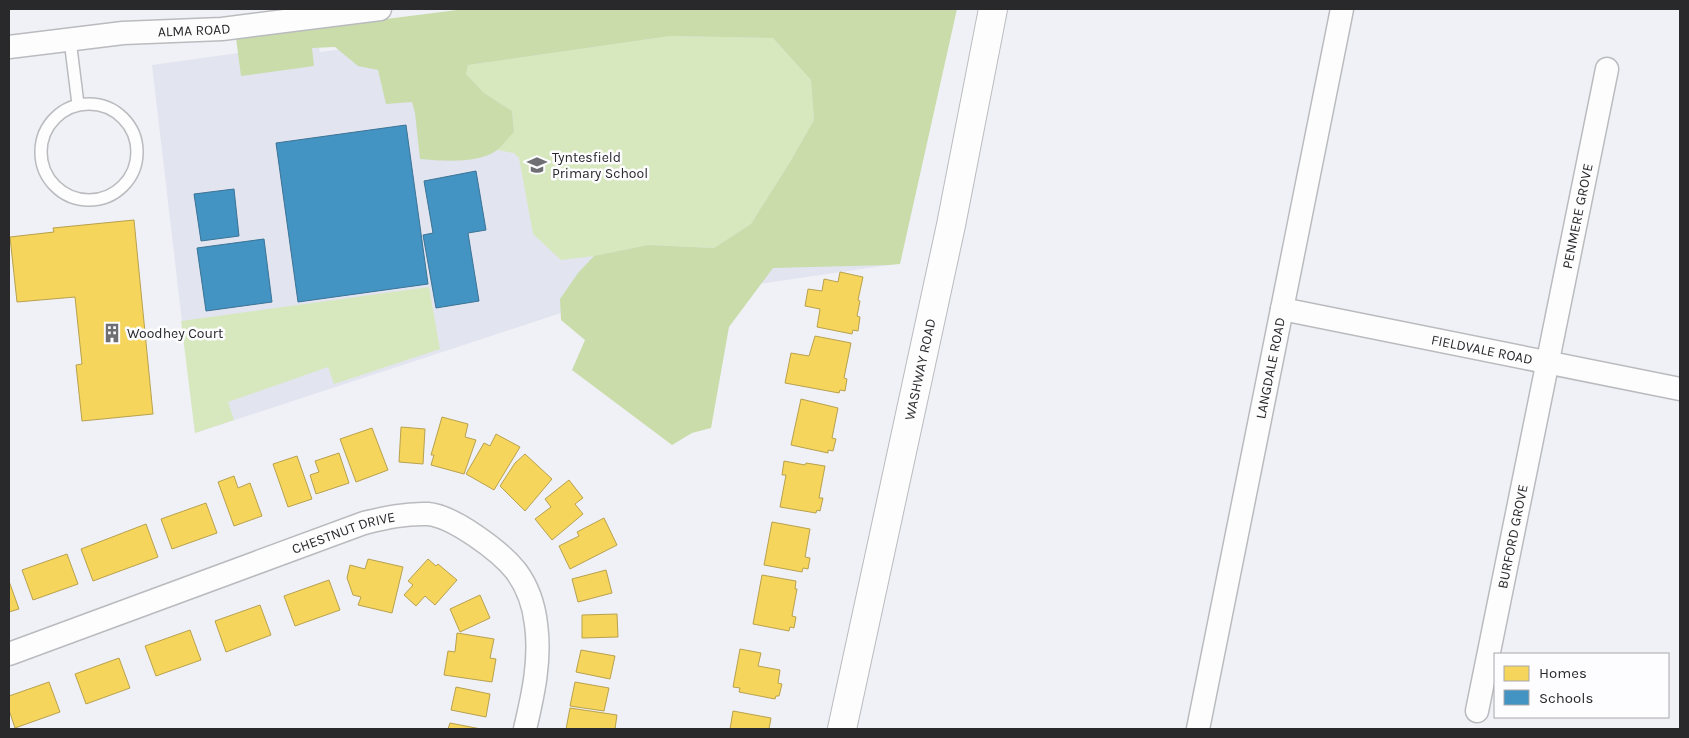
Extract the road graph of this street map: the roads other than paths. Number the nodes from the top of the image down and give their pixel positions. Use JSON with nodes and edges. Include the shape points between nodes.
{"nodes":[{"id":1,"x":380,"y":9,"type":"edge"},
{"id":2,"x":993,"y":9,"type":"edge"},
{"id":3,"x":1342,"y":9,"type":"edge"},
{"id":4,"x":70,"y":40,"type":"junction"},
{"id":5,"x":9,"y":47,"type":"edge"},
{"id":6,"x":1607,"y":69,"type":"dead end"},
{"id":7,"x":78,"y":104,"type":"junction"},
{"id":8,"x":1282,"y":309,"type":"junction"},
{"id":9,"x":1546,"y":362,"type":"junction"},
{"id":10,"x":1680,"y":389,"type":"edge"},
{"id":11,"x":9,"y":654,"type":"edge"},
{"id":12,"x":1477,"y":711,"type":"dead end"},
{"id":13,"x":526,"y":729,"type":"edge"},
{"id":14,"x":842,"y":729,"type":"edge"},
{"id":15,"x":1198,"y":729,"type":"edge"}],
"edges":[{"from":1,"to":4,"type":"street","name":"ALMA ROAD","via":[[222,29],[123,33]]},
{"from":2,"to":14,"type":"highway","name":"WASHWAY ROAD","via":[[951,225]]},
{"from":3,"to":8,"type":"street","name":"LANGDALE ROAD"},
{"from":4,"to":5,"type":"street","name":"ALMA ROAD"},
{"from":4,"to":7,"type":"lane"},
{"from":6,"to":9,"type":"street","name":"PENMERE GROVE"},
{"from":7,"to":7,"type":"lane","via":[[99,104],[119,113],[135,137],[134,169],[124,185],[111,194],[92,200],[70,196],[58,188],[48,177],[41,160],[46,130],[55,117]]},
{"from":8,"to":9,"type":"street","name":"FIELDVALE ROAD"},
{"from":8,"to":15,"type":"street","name":"LANGDALE ROAD"},
{"from":9,"to":10,"type":"street","name":"FIELDVALE ROAD"},
{"from":9,"to":12,"type":"street","name":"BURFORD GROVE"},
{"from":11,"to":13,"type":"street","name":"CHESTNUT DRIVE","via":[[364,523],[396,516],[429,514],[450,521],[494,550],[516,572],[531,600],[538,649]]}]}
